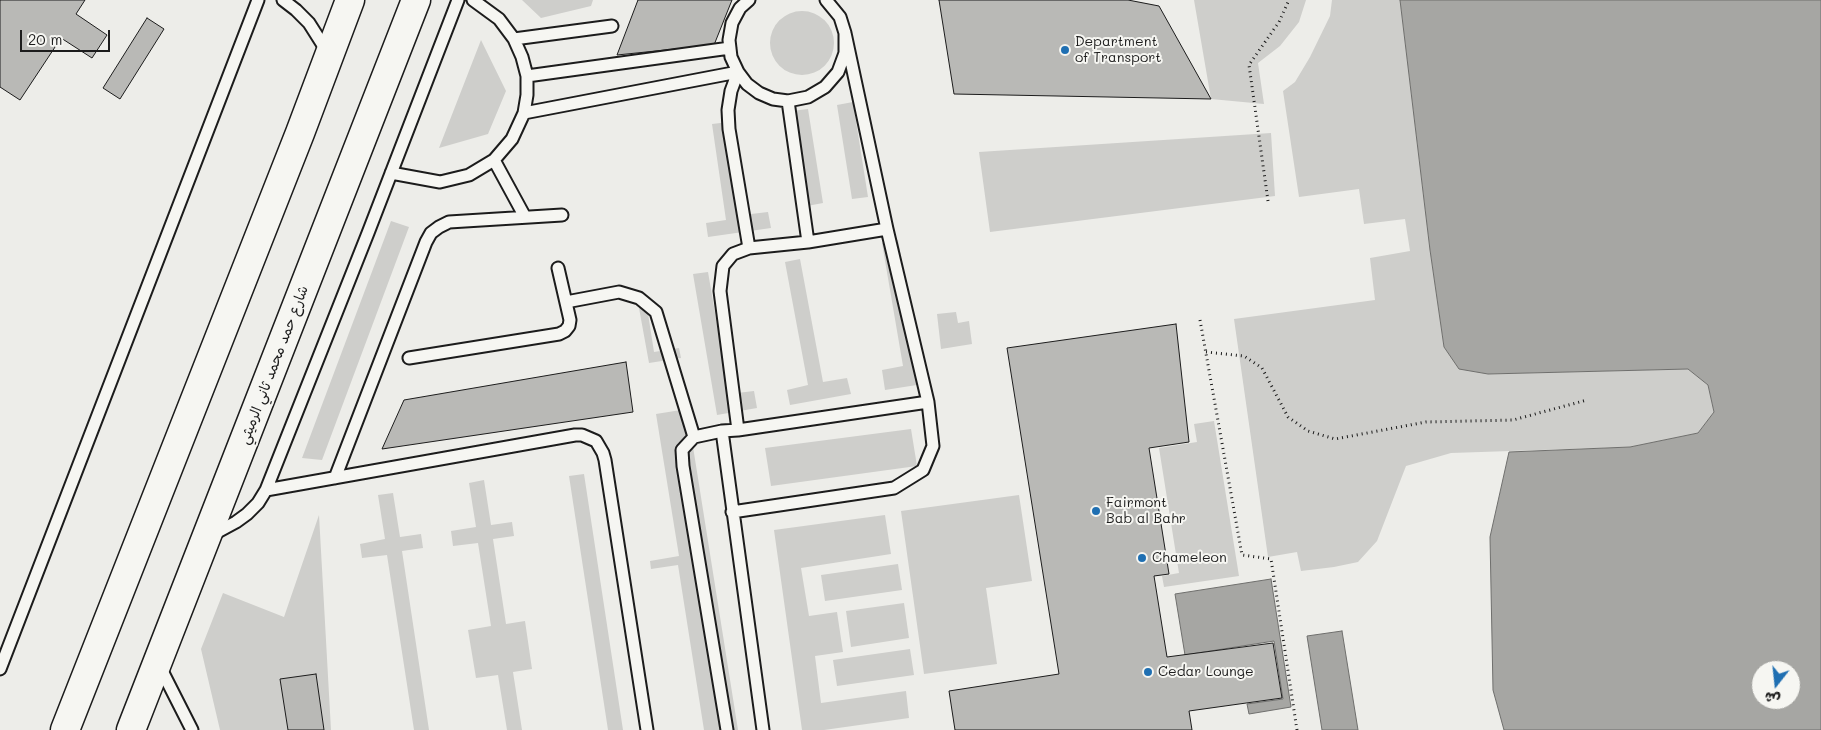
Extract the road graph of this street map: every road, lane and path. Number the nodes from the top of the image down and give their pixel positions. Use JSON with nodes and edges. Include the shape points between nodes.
{"nodes":[{"id":1,"x":258,"y":0,"type":"edge"},
{"id":2,"x":282,"y":0,"type":"edge"},
{"id":3,"x":350,"y":0,"type":"edge"},
{"id":4,"x":416,"y":0,"type":"edge"},
{"id":5,"x":458,"y":0,"type":"edge"},
{"id":6,"x":473,"y":0,"type":"edge"},
{"id":7,"x":749,"y":0,"type":"edge"},
{"id":8,"x":826,"y":0,"type":"edge"},
{"id":9,"x":1289,"y":0,"type":"edge"},
{"id":10,"x":612,"y":26,"type":"dead end"},
{"id":11,"x":845,"y":33,"type":"junction"},
{"id":12,"x":514,"y":39,"type":"junction"},
{"id":13,"x":730,"y":48,"type":"junction"},
{"id":14,"x":329,"y":54,"type":"junction"},
{"id":15,"x":738,"y":72,"type":"junction"},
{"id":16,"x":527,"y":76,"type":"junction"},
{"id":17,"x":788,"y":101,"type":"junction"},
{"id":18,"x":524,"y":113,"type":"junction"},
{"id":19,"x":494,"y":160,"type":"junction"},
{"id":20,"x":391,"y":173,"type":"junction"},
{"id":21,"x":1268,"y":201,"type":"dead end"},
{"id":22,"x":562,"y":215,"type":"dead end"},
{"id":23,"x":525,"y":217,"type":"junction"},
{"id":24,"x":886,"y":229,"type":"junction"},
{"id":25,"x":808,"y":242,"type":"junction"},
{"id":26,"x":748,"y":248,"type":"junction"},
{"id":27,"x":558,"y":268,"type":"dead end"},
{"id":28,"x":566,"y":302,"type":"junction"},
{"id":29,"x":1200,"y":320,"type":"dead end"},
{"id":30,"x":1206,"y":352,"type":"junction"},
{"id":31,"x":409,"y":358,"type":"dead end"},
{"id":32,"x":1587,"y":400,"type":"dead end"},
{"id":33,"x":928,"y":402,"type":"junction"},
{"id":34,"x":738,"y":430,"type":"junction"},
{"id":35,"x":722,"y":431,"type":"junction"},
{"id":36,"x":694,"y":437,"type":"junction"},
{"id":37,"x":335,"y":478,"type":"junction"},
{"id":38,"x":266,"y":490,"type":"junction"},
{"id":39,"x":732,"y":512,"type":"junction"},
{"id":40,"x":206,"y":538,"type":"junction"},
{"id":41,"x":158,"y":662,"type":"junction"},
{"id":42,"x":0,"y":669,"type":"edge"},
{"id":43,"x":66,"y":730,"type":"edge"},
{"id":44,"x":131,"y":730,"type":"edge"},
{"id":45,"x":192,"y":730,"type":"edge"},
{"id":46,"x":647,"y":730,"type":"edge"},
{"id":47,"x":727,"y":730,"type":"edge"},
{"id":48,"x":764,"y":730,"type":"edge"},
{"id":49,"x":1297,"y":730,"type":"edge"}],
"edges":[{"from":1,"to":42,"type":"lane"},
{"from":2,"to":14,"type":"lane","via":[[309,23]]},
{"from":3,"to":14,"type":"main road"},
{"from":4,"to":40,"type":"main road","name":"شارع حمد محمد ثاني الرميثي"},
{"from":5,"to":20,"type":"lane"},
{"from":6,"to":12,"type":"lane","via":[[499,20]]},
{"from":7,"to":13,"type":"lane","via":[[732,23]]},
{"from":8,"to":11,"type":"lane","via":[[840,17]]},
{"from":9,"to":21,"type":"path","via":[[1279,22],[1249,65]]},
{"from":10,"to":12,"type":"lane"},
{"from":11,"to":17,"type":"lane","via":[[845,53],[838,72],[825,87],[808,97]]},
{"from":11,"to":24,"type":"lane"},
{"from":12,"to":16,"type":"lane"},
{"from":13,"to":15,"type":"lane"},
{"from":13,"to":16,"type":"lane"},
{"from":14,"to":43,"type":"main road"},
{"from":15,"to":17,"type":"lane","via":[[759,93]]},
{"from":15,"to":18,"type":"lane"},
{"from":15,"to":26,"type":"lane","via":[[728,110],[729,129]]},
{"from":16,"to":18,"type":"lane"},
{"from":17,"to":25,"type":"lane"},
{"from":18,"to":19,"type":"lane","via":[[512,139]]},
{"from":19,"to":20,"type":"lane","via":[[469,175],[440,182]]},
{"from":19,"to":23,"type":"lane"},
{"from":20,"to":38,"type":"lane"},
{"from":22,"to":23,"type":"lane"},
{"from":23,"to":37,"type":"lane","via":[[449,222],[431,233]]},
{"from":24,"to":25,"type":"lane"},
{"from":24,"to":33,"type":"lane"},
{"from":25,"to":26,"type":"lane"},
{"from":26,"to":34,"type":"lane","via":[[733,254],[723,266],[720,291]]},
{"from":27,"to":28,"type":"lane"},
{"from":28,"to":31,"type":"lane","via":[[569,326],[560,334]]},
{"from":28,"to":36,"type":"lane","via":[[619,292],[639,298],[656,312]]},
{"from":29,"to":30,"type":"path"},
{"from":30,"to":32,"type":"path","via":[[1244,356],[1262,368],[1288,417],[1308,432],[1335,439],[1426,422],[1513,420]]},
{"from":30,"to":49,"type":"path","via":[[1242,555],[1271,559]]},
{"from":33,"to":34,"type":"lane"},
{"from":33,"to":39,"type":"lane","via":[[933,446],[923,470],[894,488]]},
{"from":34,"to":35,"type":"lane"},
{"from":35,"to":36,"type":"lane"},
{"from":35,"to":39,"type":"lane"},
{"from":36,"to":47,"type":"lane","via":[[682,450],[683,466]]},
{"from":37,"to":38,"type":"lane"},
{"from":37,"to":46,"type":"lane","via":[[575,435],[596,441],[604,453]]},
{"from":38,"to":40,"type":"lane","via":[[247,514]]},
{"from":39,"to":48,"type":"lane"},
{"from":40,"to":41,"type":"main road","name":"شارع حمد محمد ثاني الرميثي"},
{"from":41,"to":44,"type":"main road","name":"شارع حمد محمد ثاني الرميثي"},
{"from":41,"to":45,"type":"lane"}]}
